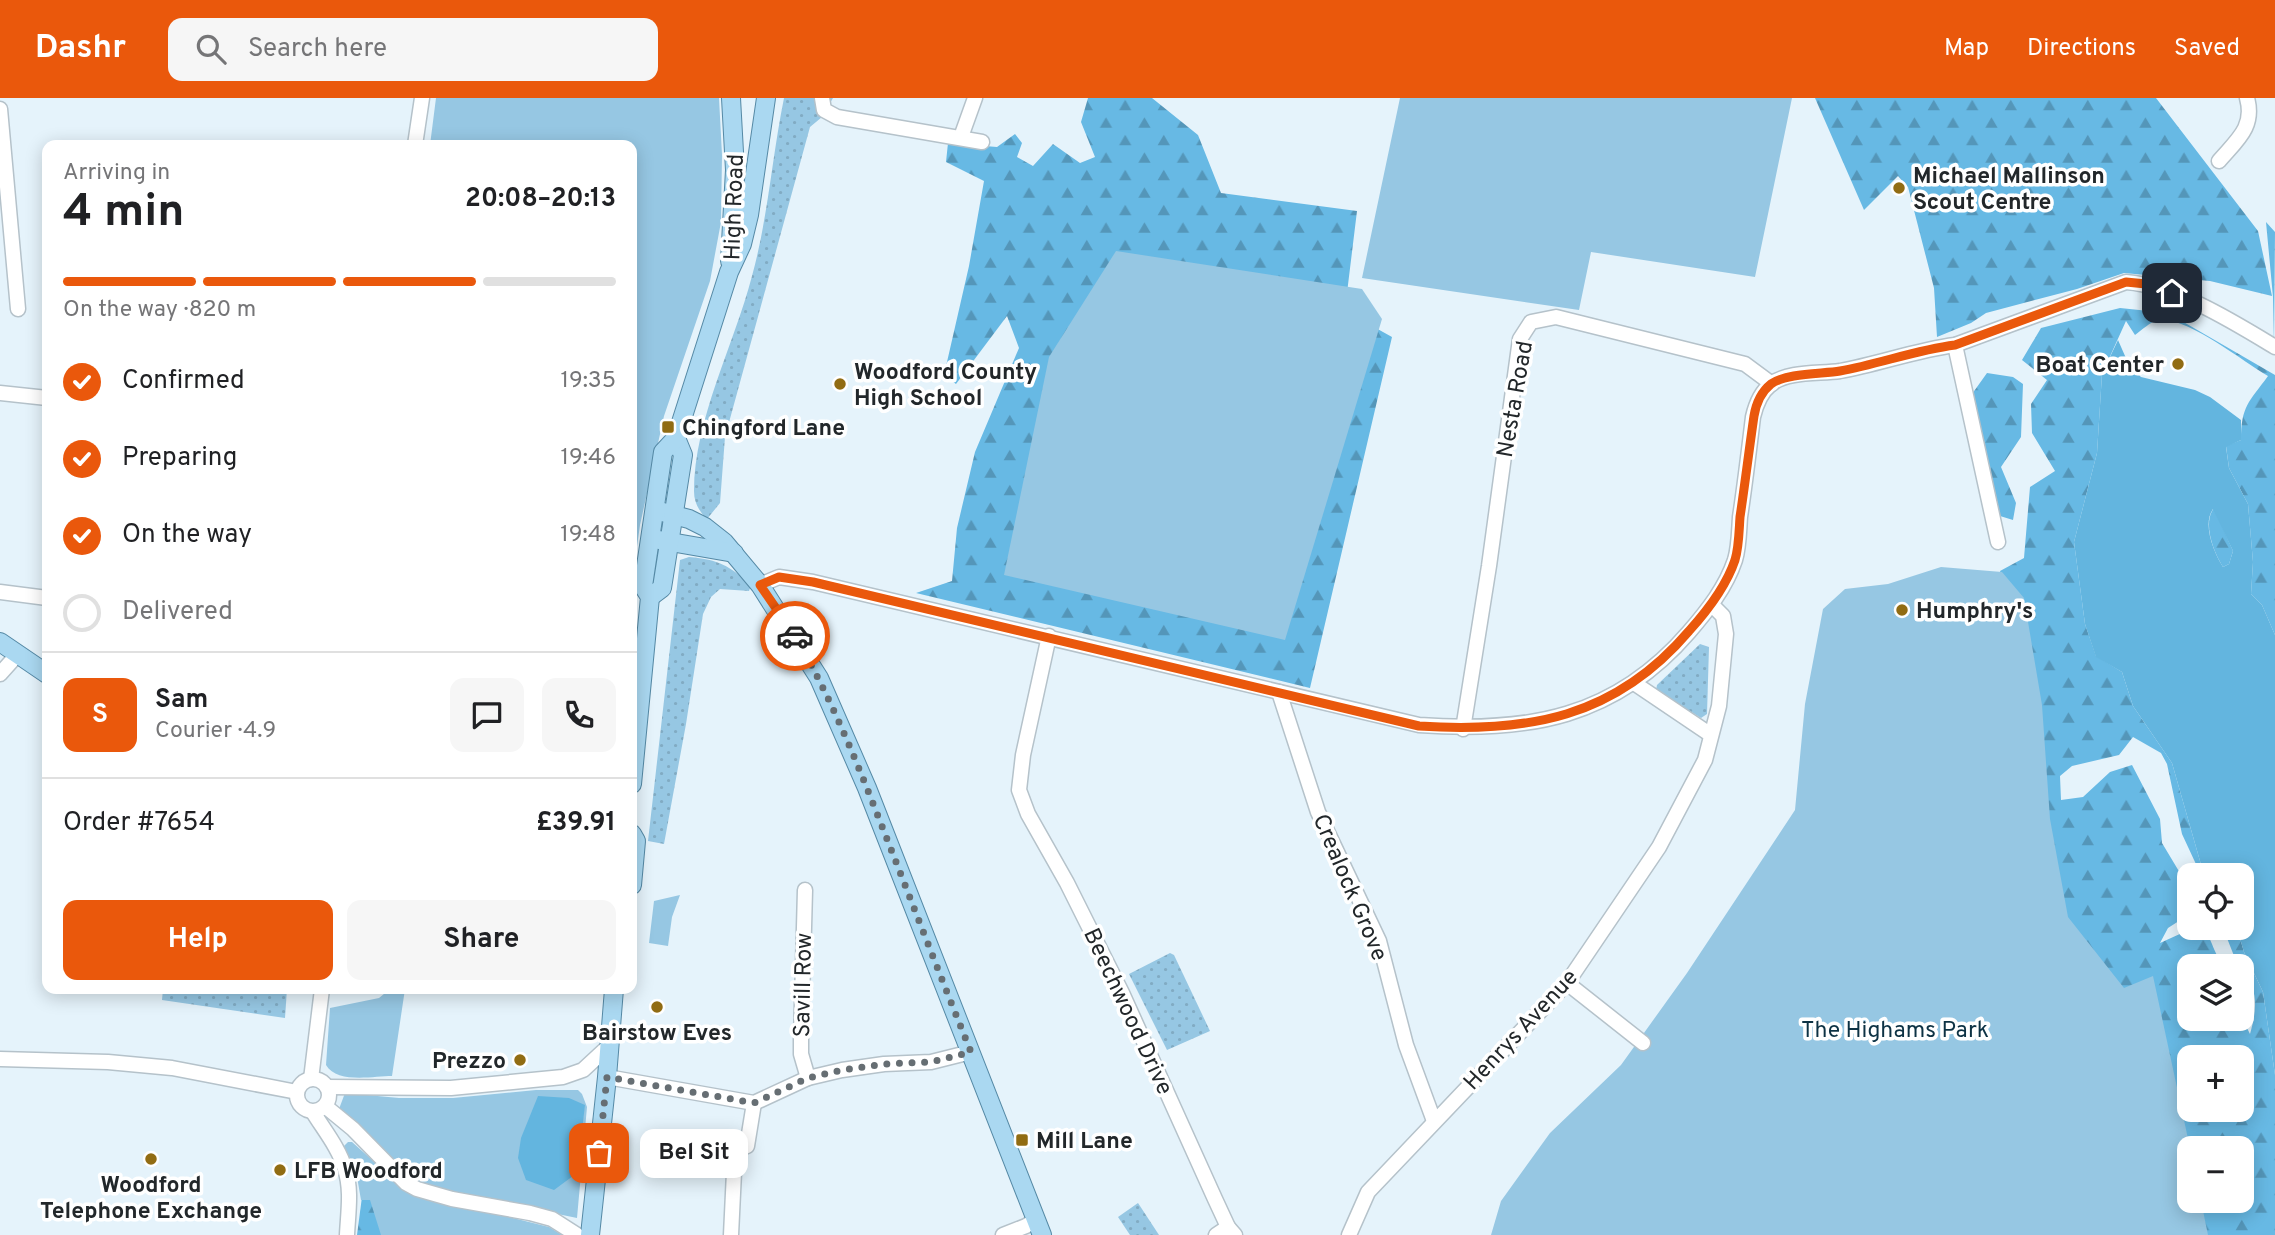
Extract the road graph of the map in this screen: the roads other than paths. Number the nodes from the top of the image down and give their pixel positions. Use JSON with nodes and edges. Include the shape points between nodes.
{"nodes":[{"id":1,"x":422,"y":98,"type":"edge"},
{"id":2,"x":731,"y":98,"type":"edge"},
{"id":3,"x":766,"y":98,"type":"edge"},
{"id":4,"x":822,"y":98,"type":"edge"},
{"id":5,"x":975,"y":98,"type":"edge"},
{"id":6,"x":2247,"y":98,"type":"edge"},
{"id":7,"x":0,"y":109,"type":"edge"},
{"id":8,"x":961,"y":137,"type":"junction"},
{"id":9,"x":416,"y":140,"type":"edge"},
{"id":10,"x":982,"y":142,"type":"dead end"},
{"id":11,"x":2219,"y":161,"type":"dead end"},
{"id":12,"x":6,"y":239,"type":"edge"},
{"id":13,"x":729,"y":272,"type":"junction"},
{"id":14,"x":19,"y":309,"type":"dead end"},
{"id":15,"x":1955,"y":345,"type":"junction"},
{"id":16,"x":2275,"y":347,"type":"edge"},
{"id":17,"x":1772,"y":384,"type":"junction"},
{"id":18,"x":0,"y":393,"type":"edge"},
{"id":19,"x":42,"y":397,"type":"edge"},
{"id":20,"x":676,"y":438,"type":"junction"},
{"id":21,"x":655,"y":510,"type":"junction"},
{"id":22,"x":674,"y":514,"type":"junction"},
{"id":23,"x":650,"y":538,"type":"junction"},
{"id":24,"x":670,"y":542,"type":"junction"},
{"id":25,"x":1998,"y":542,"type":"dead end"},
{"id":26,"x":734,"y":553,"type":"junction"},
{"id":27,"x":760,"y":585,"type":"junction"},
{"id":28,"x":0,"y":592,"type":"edge"},
{"id":29,"x":42,"y":597,"type":"edge"},
{"id":30,"x":650,"y":597,"type":"junction"},
{"id":31,"x":1712,"y":605,"type":"junction"},
{"id":32,"x":1049,"y":636,"type":"junction"},
{"id":33,"x":0,"y":642,"type":"edge"},
{"id":34,"x":16,"y":655,"type":"junction"},
{"id":35,"x":42,"y":671,"type":"edge"},
{"id":36,"x":0,"y":674,"type":"edge"},
{"id":37,"x":1634,"y":683,"type":"junction"},
{"id":38,"x":1279,"y":692,"type":"junction"},
{"id":39,"x":1463,"y":729,"type":"junction"},
{"id":40,"x":637,"y":732,"type":"edge"},
{"id":41,"x":1711,"y":735,"type":"junction"},
{"id":42,"x":805,"y":890,"type":"dead end"},
{"id":43,"x":1567,"y":983,"type":"junction"},
{"id":44,"x":321,"y":994,"type":"edge"},
{"id":45,"x":614,"y":994,"type":"edge"},
{"id":46,"x":1643,"y":1043,"type":"dead end"},
{"id":47,"x":610,"y":1045,"type":"junction"},
{"id":48,"x":971,"y":1052,"type":"junction"},
{"id":49,"x":0,"y":1059,"type":"edge"},
{"id":50,"x":607,"y":1077,"type":"junction"},
{"id":51,"x":808,"y":1078,"type":"junction"},
{"id":52,"x":312,"y":1079,"type":"junction"},
{"id":53,"x":327,"y":1087,"type":"junction"},
{"id":54,"x":297,"y":1092,"type":"junction"},
{"id":55,"x":754,"y":1103,"type":"junction"},
{"id":56,"x":319,"y":1109,"type":"junction"},
{"id":57,"x":1434,"y":1121,"type":"junction"},
{"id":58,"x":353,"y":1129,"type":"junction"},
{"id":59,"x":335,"y":1145,"type":"junction"},
{"id":60,"x":1039,"y":1228,"type":"edge"},
{"id":61,"x":1226,"y":1232,"type":"edge"},
{"id":62,"x":347,"y":1235,"type":"edge"},
{"id":63,"x":577,"y":1235,"type":"edge"},
{"id":64,"x":590,"y":1235,"type":"edge"},
{"id":65,"x":731,"y":1235,"type":"edge"},
{"id":66,"x":1003,"y":1235,"type":"edge"},
{"id":67,"x":1349,"y":1235,"type":"edge"}],
"edges":[{"from":1,"to":9,"type":"street"},
{"from":2,"to":13,"type":"main road","name":"High Road","via":[[735,170]]},
{"from":3,"to":13,"type":"main road","name":"High Road","via":[[749,215]]},
{"from":4,"to":8,"type":"street","via":[[824,110],[837,117]]},
{"from":5,"to":8,"type":"street"},
{"from":6,"to":11,"type":"street","via":[[2251,113],[2245,131]]},
{"from":7,"to":12,"type":"street"},
{"from":8,"to":10,"type":"street"},
{"from":12,"to":14,"type":"street"},
{"from":13,"to":20,"type":"main road"},
{"from":15,"to":16,"type":"street","via":[[2126,282],[2172,293]]},
{"from":15,"to":17,"type":"street"},
{"from":15,"to":25,"type":"street"},
{"from":17,"to":31,"type":"street","via":[[1757,401],[1735,559]]},
{"from":17,"to":39,"type":"street","name":"Nesta Road","via":[[1745,364],[1556,317],[1531,322],[1520,340]]},
{"from":18,"to":19,"type":"street"},
{"from":20,"to":21,"type":"main road","via":[[663,452]]},
{"from":20,"to":22,"type":"main road","via":[[683,455]]},
{"from":21,"to":22,"type":"main road"},
{"from":21,"to":23,"type":"main road"},
{"from":22,"to":24,"type":"main road"},
{"from":22,"to":26,"type":"main road","via":[[705,527]]},
{"from":23,"to":24,"type":"main road"},
{"from":23,"to":30,"type":"main road","via":[[643,586]]},
{"from":24,"to":26,"type":"main road"},
{"from":24,"to":30,"type":"main road","via":[[662,588]]},
{"from":26,"to":27,"type":"main road"},
{"from":27,"to":32,"type":"street","via":[[779,577],[796,578]]},
{"from":27,"to":48,"type":"main road","via":[[820,678]]},
{"from":28,"to":29,"type":"street"},
{"from":30,"to":40,"type":"main road"},
{"from":31,"to":37,"type":"street","via":[[1673,650]]},
{"from":31,"to":41,"type":"street","name":"Henrys Avenue","via":[[1723,616],[1726,634],[1719,706]]},
{"from":32,"to":38,"type":"street"},
{"from":32,"to":61,"type":"street","name":"Beechwood Drive","via":[[1019,790],[1122,993]]},
{"from":33,"to":34,"type":"main road"},
{"from":34,"to":35,"type":"main road"},
{"from":34,"to":36,"type":"street"},
{"from":37,"to":39,"type":"street","via":[[1595,705],[1528,724]]},
{"from":37,"to":41,"type":"street"},
{"from":38,"to":39,"type":"street","via":[[1419,726]]},
{"from":38,"to":57,"type":"street","name":"Crealock Grove","via":[[1318,811],[1379,941],[1406,1045]]},
{"from":41,"to":43,"type":"street","name":"Henrys Avenue","via":[[1705,760],[1659,847]]},
{"from":42,"to":51,"type":"street","name":"Savill Row","via":[[801,1039]]},
{"from":43,"to":46,"type":"street"},
{"from":43,"to":57,"type":"street","name":"Henrys Avenue"},
{"from":44,"to":52,"type":"street"},
{"from":45,"to":47,"type":"main road"},
{"from":47,"to":50,"type":"main road"},
{"from":47,"to":53,"type":"street","via":[[583,1070],[563,1077],[450,1088]]},
{"from":48,"to":51,"type":"street","via":[[931,1062],[884,1064]]},
{"from":48,"to":60,"type":"main road"},
{"from":49,"to":54,"type":"street","via":[[172,1068]]},
{"from":50,"to":55,"type":"street"},
{"from":50,"to":64,"type":"main road"},
{"from":51,"to":55,"type":"street"},
{"from":52,"to":53,"type":"street"},
{"from":52,"to":54,"type":"street"},
{"from":53,"to":56,"type":"street","via":[[329,1095]]},
{"from":54,"to":56,"type":"street","via":[[304,1110]]},
{"from":55,"to":65,"type":"street","via":[[747,1146],[735,1151]]},
{"from":56,"to":58,"type":"street"},
{"from":56,"to":59,"type":"street"},
{"from":57,"to":67,"type":"street","name":"Henrys Avenue","via":[[1368,1192]]},
{"from":58,"to":59,"type":"street"},
{"from":58,"to":63,"type":"street","via":[[417,1189],[552,1219]]},
{"from":59,"to":62,"type":"street","via":[[348,1183]]},
{"from":60,"to":66,"type":"street","via":[[1026,1226]]}]}
